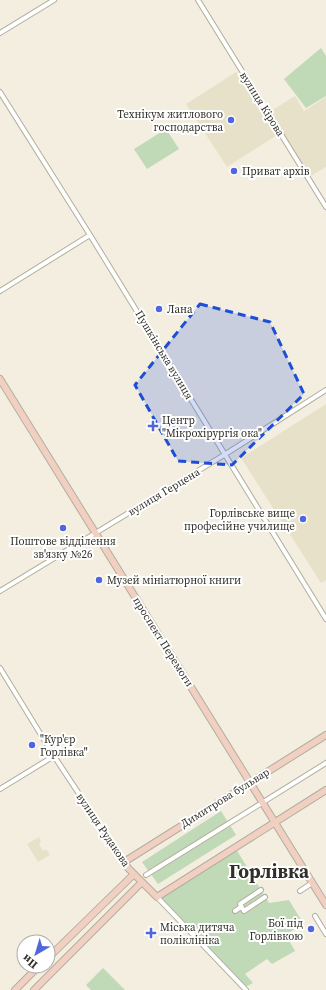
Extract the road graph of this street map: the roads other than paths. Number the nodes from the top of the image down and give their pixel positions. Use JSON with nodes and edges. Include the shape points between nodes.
{"nodes":[{"id":1,"x":54,"y":0,"type":"edge"},
{"id":2,"x":198,"y":0,"type":"edge"},
{"id":3,"x":0,"y":33,"type":"edge"},
{"id":4,"x":0,"y":92,"type":"edge"},
{"id":5,"x":326,"y":207,"type":"edge"},
{"id":6,"x":90,"y":234,"type":"junction"},
{"id":7,"x":0,"y":291,"type":"edge"},
{"id":8,"x":0,"y":379,"type":"edge"},
{"id":9,"x":326,"y":390,"type":"edge"},
{"id":10,"x":224,"y":455,"type":"junction"},
{"id":11,"x":96,"y":533,"type":"junction"},
{"id":12,"x":0,"y":591,"type":"edge"},
{"id":13,"x":326,"y":619,"type":"edge"},
{"id":14,"x":0,"y":668,"type":"edge"},
{"id":15,"x":326,"y":735,"type":"edge"},
{"id":16,"x":54,"y":756,"type":"junction"},
{"id":17,"x":326,"y":763,"type":"edge"},
{"id":18,"x":250,"y":782,"type":"junction"},
{"id":19,"x":0,"y":789,"type":"edge"},
{"id":20,"x":326,"y":790,"type":"edge"},
{"id":21,"x":263,"y":803,"type":"junction"},
{"id":22,"x":275,"y":822,"type":"junction"},
{"id":23,"x":124,"y":862,"type":"junction"},
{"id":24,"x":134,"y":874,"type":"junction"},
{"id":25,"x":146,"y":875,"type":"dead end"},
{"id":26,"x":142,"y":882,"type":"junction"},
{"id":27,"x":312,"y":882,"type":"junction"},
{"id":28,"x":261,"y":890,"type":"dead end"},
{"id":29,"x":300,"y":891,"type":"dead end"},
{"id":30,"x":157,"y":897,"type":"junction"},
{"id":31,"x":265,"y":897,"type":"dead end"},
{"id":32,"x":326,"y":905,"type":"edge"},
{"id":33,"x":241,"y":907,"type":"junction"},
{"id":34,"x":235,"y":911,"type":"dead end"},
{"id":35,"x":315,"y":916,"type":"dead end"},
{"id":36,"x":326,"y":934,"type":"edge"},
{"id":37,"x":56,"y":950,"type":"edge"},
{"id":38,"x":31,"y":974,"type":"edge"},
{"id":39,"x":242,"y":986,"type":"junction"},
{"id":40,"x":15,"y":990,"type":"edge"},
{"id":41,"x":34,"y":990,"type":"edge"},
{"id":42,"x":238,"y":990,"type":"edge"},
{"id":43,"x":246,"y":990,"type":"edge"}],
"edges":[{"from":1,"to":3,"type":"street"},
{"from":2,"to":5,"type":"street","name":"вулиця Кірова"},
{"from":4,"to":6,"type":"street","name":"Пушкінська вулиця"},
{"from":6,"to":7,"type":"street"},
{"from":6,"to":10,"type":"street","name":"Пушкінська вулиця"},
{"from":8,"to":11,"type":"street","name":"проспект Перемоги"},
{"from":9,"to":10,"type":"street","name":"вулиця Герцена"},
{"from":10,"to":11,"type":"street","name":"вулиця Герцена"},
{"from":10,"to":13,"type":"street","name":"Пушкінська вулиця"},
{"from":11,"to":12,"type":"street","name":"вулиця Герцена"},
{"from":11,"to":18,"type":"street","name":"проспект Перемоги"},
{"from":14,"to":16,"type":"street","name":"вулиця Рудакова"},
{"from":15,"to":18,"type":"street","name":"Димитрова бульвар"},
{"from":16,"to":19,"type":"street"},
{"from":16,"to":23,"type":"street","name":"вулиця Рудакова"},
{"from":17,"to":21,"type":"street"},
{"from":18,"to":21,"type":"street","name":"проспект Перемоги"},
{"from":18,"to":23,"type":"street","name":"Димитрова бульвар"},
{"from":20,"to":22,"type":"street"},
{"from":21,"to":22,"type":"street","name":"проспект Перемоги"},
{"from":21,"to":25,"type":"street"},
{"from":22,"to":27,"type":"street","name":"проспект Перемоги"},
{"from":22,"to":30,"type":"street"},
{"from":23,"to":24,"type":"street","name":"вулиця Рудакова"},
{"from":24,"to":26,"type":"street","name":"вулиця Рудакова"},
{"from":24,"to":37,"type":"street"},
{"from":26,"to":30,"type":"street","name":"вулиця Рудакова"},
{"from":26,"to":41,"type":"street"},
{"from":27,"to":29,"type":"street"},
{"from":27,"to":32,"type":"street","name":"проспект Перемоги"},
{"from":28,"to":33,"type":"street","via":[[240,904]]},
{"from":30,"to":39,"type":"street","name":"вулиця Рудакова"},
{"from":31,"to":33,"type":"street","via":[[244,911]]},
{"from":33,"to":34,"type":"street"},
{"from":35,"to":36,"type":"street"},
{"from":38,"to":40,"type":"street"},
{"from":39,"to":42,"type":"street"},
{"from":39,"to":43,"type":"street","name":"вулиця Рудакова"}]}
